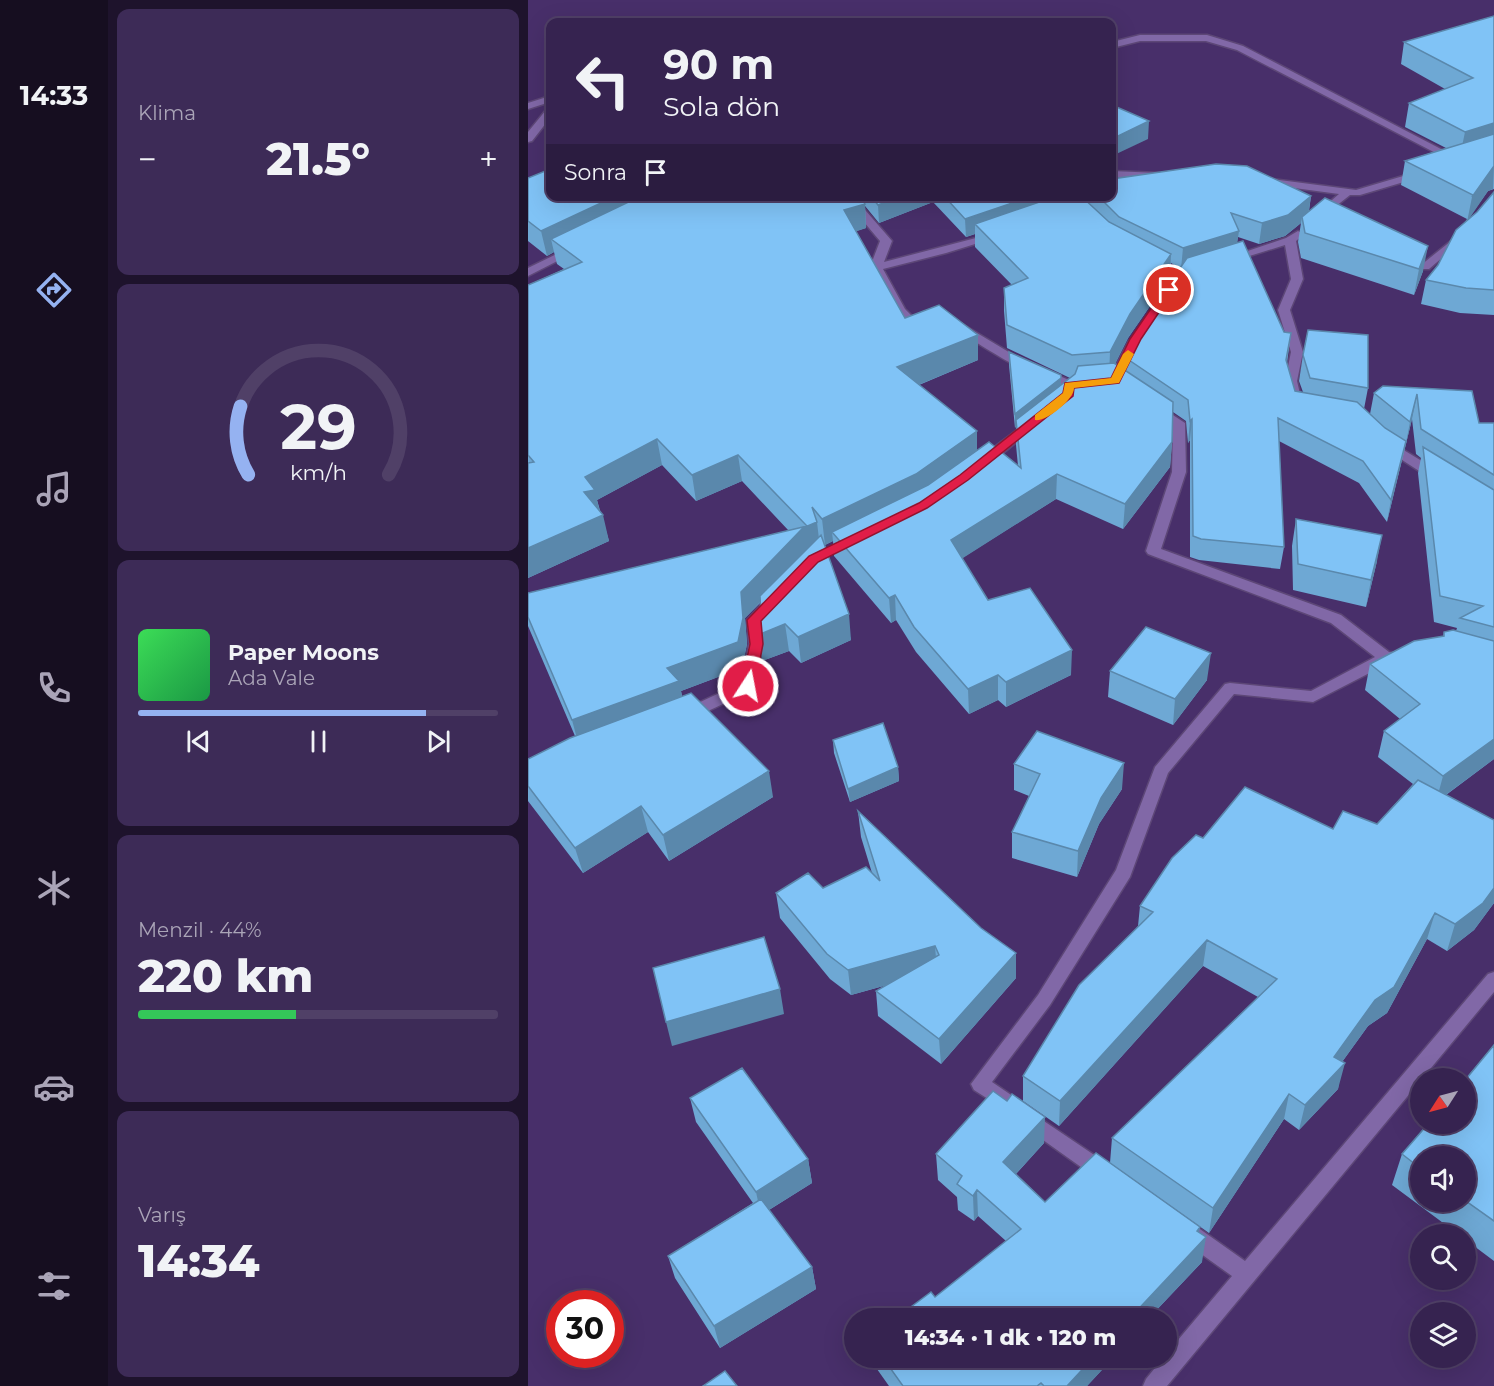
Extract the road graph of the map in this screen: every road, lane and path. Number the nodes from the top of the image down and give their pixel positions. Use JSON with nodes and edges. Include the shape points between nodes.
{"nodes":[{"id":1,"x":1116,"y":44,"type":"edge"},
{"id":2,"x":546,"y":98,"type":"edge"},
{"id":3,"x":546,"y":99,"type":"edge"},
{"id":4,"x":528,"y":100,"type":"edge"},
{"id":5,"x":528,"y":106,"type":"edge"},
{"id":6,"x":546,"y":117,"type":"edge"},
{"id":7,"x":528,"y":139,"type":"edge"},
{"id":8,"x":1471,"y":158,"type":"edge"},
{"id":9,"x":1460,"y":162,"type":"junction"},
{"id":10,"x":1116,"y":174,"type":"edge"},
{"id":11,"x":1170,"y":177,"type":"edge"},
{"id":12,"x":1257,"y":181,"type":"edge"},
{"id":13,"x":1348,"y":192,"type":"junction"},
{"id":14,"x":852,"y":201,"type":"edge"},
{"id":15,"x":1467,"y":231,"type":"edge"},
{"id":16,"x":1004,"y":233,"type":"edge"},
{"id":17,"x":1290,"y":240,"type":"junction"},
{"id":18,"x":586,"y":242,"type":"edge"},
{"id":19,"x":1213,"y":265,"type":"edge"},
{"id":20,"x":876,"y":267,"type":"junction"},
{"id":21,"x":1425,"y":267,"type":"edge"},
{"id":22,"x":528,"y":273,"type":"edge"},
{"id":23,"x":1141,"y":330,"type":"edge"},
{"id":24,"x":1069,"y":386,"type":"junction"},
{"id":25,"x":1143,"y":399,"type":"edge"},
{"id":26,"x":1060,"y":401,"type":"edge"},
{"id":27,"x":1298,"y":409,"type":"edge"},
{"id":28,"x":1042,"y":415,"type":"edge"},
{"id":29,"x":1380,"y":438,"type":"edge"},
{"id":30,"x":973,"y":470,"type":"edge"},
{"id":31,"x":1445,"y":482,"type":"edge"},
{"id":32,"x":783,"y":589,"type":"edge"},
{"id":33,"x":1410,"y":655,"type":"edge"},
{"id":34,"x":1386,"y":658,"type":"junction"},
{"id":35,"x":672,"y":720,"type":"edge"},
{"id":36,"x":1494,"y":979,"type":"edge"},
{"id":37,"x":1113,"y":1179,"type":"edge"},
{"id":38,"x":1180,"y":1227,"type":"edge"},
{"id":39,"x":1246,"y":1274,"type":"junction"},
{"id":40,"x":1153,"y":1386,"type":"edge"}],
"edges":[{"from":1,"to":9,"type":"street","via":[[1140,38],[1207,38],[1240,48]]},
{"from":2,"to":4,"type":"street"},
{"from":3,"to":5,"type":"street"},
{"from":6,"to":7,"type":"street"},
{"from":8,"to":9,"type":"street"},
{"from":9,"to":13,"type":"street","via":[[1356,193]]},
{"from":10,"to":11,"type":"street"},
{"from":12,"to":13,"type":"street"},
{"from":13,"to":17,"type":"street"},
{"from":14,"to":20,"type":"street","via":[[886,241]]},
{"from":15,"to":21,"type":"street"},
{"from":16,"to":20,"type":"street"},
{"from":17,"to":19,"type":"street"},
{"from":17,"to":27,"type":"street","via":[[1297,279],[1284,310],[1297,352],[1291,381]]},
{"from":18,"to":22,"type":"street"},
{"from":20,"to":24,"type":"street","via":[[906,319],[918,325],[944,321]]},
{"from":23,"to":24,"type":"street","via":[[1120,384]]},
{"from":24,"to":26,"type":"street","via":[[1069,394]]},
{"from":25,"to":34,"type":"street","via":[[1179,423],[1179,472],[1153,551],[1336,619]]},
{"from":28,"to":30,"type":"street"},
{"from":29,"to":31,"type":"street"},
{"from":32,"to":35,"type":"street","via":[[754,620],[756,644],[748,686]]},
{"from":33,"to":34,"type":"street"},
{"from":34,"to":37,"type":"street","via":[[1313,697],[1230,688],[1161,771],[1124,872],[1044,1000],[980,1084]]},
{"from":36,"to":39,"type":"street"},
{"from":38,"to":39,"type":"street"},
{"from":39,"to":40,"type":"street"}]}
